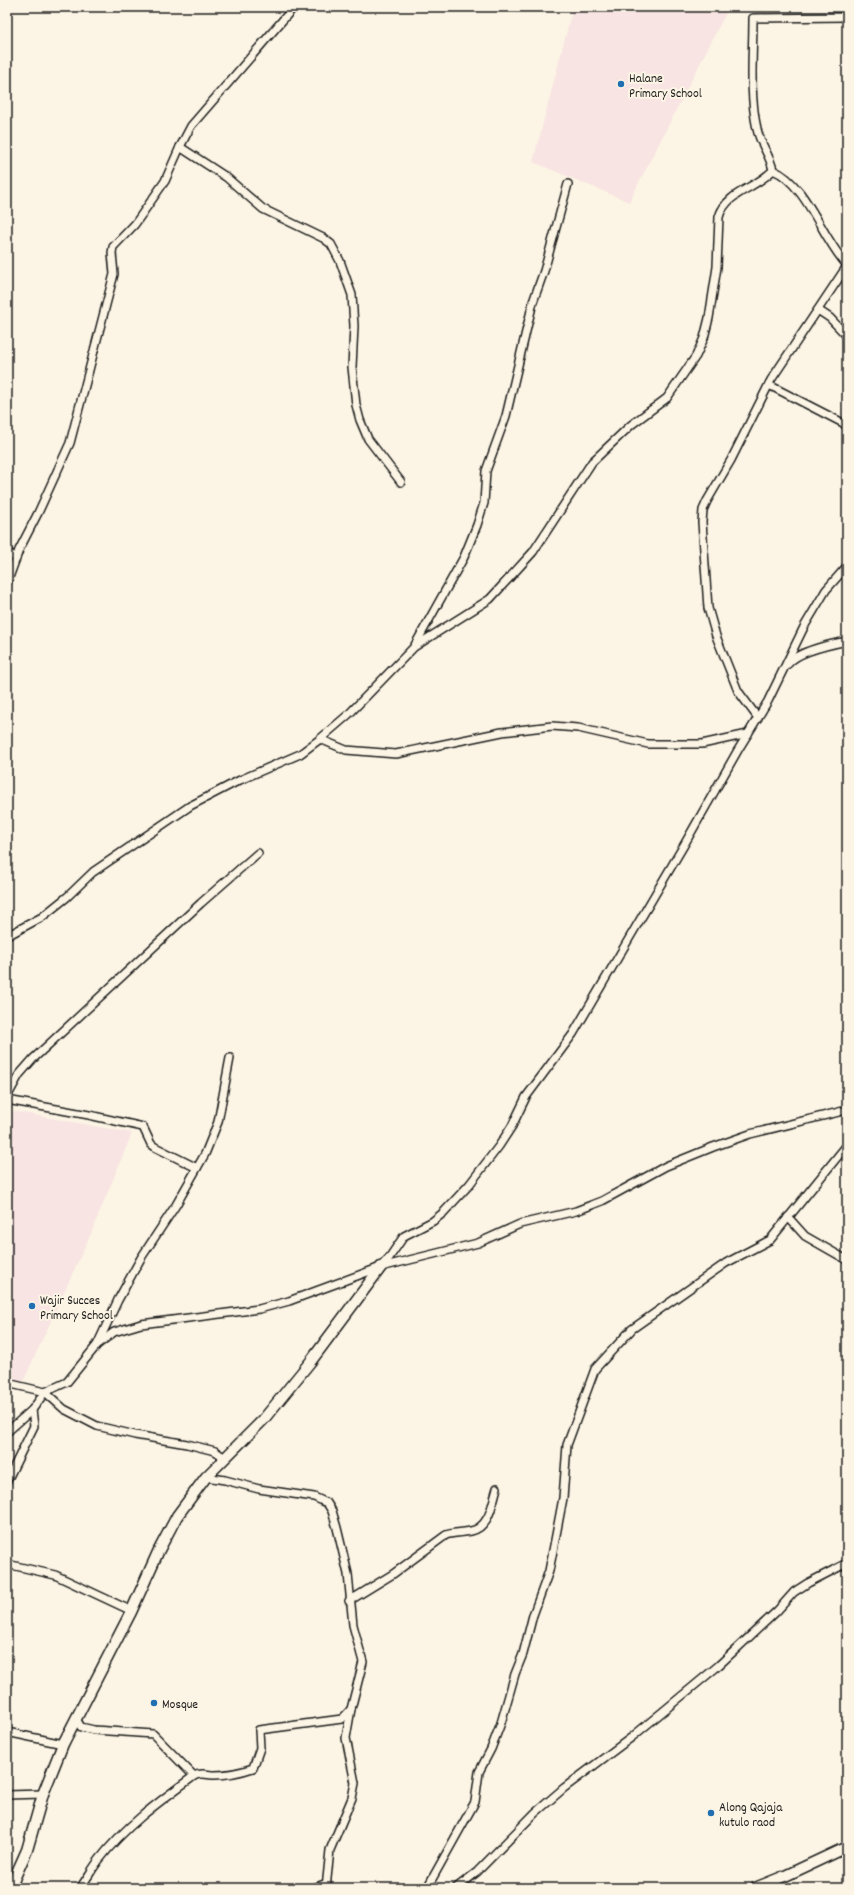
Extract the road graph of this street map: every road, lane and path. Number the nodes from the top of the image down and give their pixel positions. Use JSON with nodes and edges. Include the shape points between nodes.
{"nodes":[{"id":1,"x":294,"y":7,"type":"edge"},
{"id":2,"x":847,"y":17,"type":"edge"},
{"id":3,"x":180,"y":147,"type":"junction"},
{"id":4,"x":773,"y":170,"type":"junction"},
{"id":5,"x":568,"y":184,"type":"dead end"},
{"id":6,"x":847,"y":266,"type":"edge"},
{"id":7,"x":818,"y":310,"type":"junction"},
{"id":8,"x":847,"y":336,"type":"edge"},
{"id":9,"x":769,"y":384,"type":"junction"},
{"id":10,"x":847,"y":427,"type":"edge"},
{"id":11,"x":401,"y":482,"type":"dead end"},
{"id":12,"x":7,"y":551,"type":"edge"},
{"id":13,"x":16,"y":559,"type":"junction"},
{"id":14,"x":847,"y":566,"type":"edge"},
{"id":15,"x":7,"y":583,"type":"edge"},
{"id":16,"x":847,"y":641,"type":"edge"},
{"id":17,"x":414,"y":647,"type":"junction"},
{"id":18,"x":782,"y":674,"type":"junction"},
{"id":19,"x":758,"y":718,"type":"junction"},
{"id":20,"x":748,"y":734,"type":"junction"},
{"id":21,"x":320,"y":739,"type":"junction"},
{"id":22,"x":258,"y":853,"type":"dead end"},
{"id":23,"x":7,"y":936,"type":"edge"},
{"id":24,"x":230,"y":1058,"type":"dead end"},
{"id":25,"x":7,"y":1096,"type":"edge"},
{"id":26,"x":7,"y":1100,"type":"edge"},
{"id":27,"x":847,"y":1110,"type":"edge"},
{"id":28,"x":847,"y":1145,"type":"edge"},
{"id":29,"x":197,"y":1168,"type":"junction"},
{"id":30,"x":788,"y":1217,"type":"junction"},
{"id":31,"x":847,"y":1260,"type":"edge"},
{"id":32,"x":380,"y":1267,"type":"junction"},
{"id":33,"x":97,"y":1345,"type":"junction"},
{"id":34,"x":7,"y":1383,"type":"edge"},
{"id":35,"x":45,"y":1392,"type":"junction"},
{"id":36,"x":32,"y":1410,"type":"junction"},
{"id":37,"x":7,"y":1432,"type":"edge"},
{"id":38,"x":225,"y":1458,"type":"junction"},
{"id":39,"x":206,"y":1477,"type":"junction"},
{"id":40,"x":7,"y":1481,"type":"edge"},
{"id":41,"x":497,"y":1488,"type":"dead end"},
{"id":42,"x":847,"y":1563,"type":"edge"},
{"id":43,"x":7,"y":1564,"type":"edge"},
{"id":44,"x":349,"y":1601,"type":"junction"},
{"id":45,"x":132,"y":1610,"type":"junction"},
{"id":46,"x":351,"y":1709,"type":"junction"},
{"id":47,"x":76,"y":1719,"type":"junction"},
{"id":48,"x":7,"y":1732,"type":"edge"},
{"id":49,"x":63,"y":1744,"type":"junction"},
{"id":50,"x":194,"y":1776,"type":"junction"},
{"id":51,"x":43,"y":1794,"type":"junction"},
{"id":52,"x":7,"y":1795,"type":"edge"},
{"id":53,"x":847,"y":1847,"type":"edge"},
{"id":54,"x":326,"y":1885,"type":"edge"},
{"id":55,"x":10,"y":1888,"type":"edge"},
{"id":56,"x":80,"y":1888,"type":"edge"},
{"id":57,"x":314,"y":1888,"type":"edge"},
{"id":58,"x":427,"y":1888,"type":"edge"},
{"id":59,"x":456,"y":1888,"type":"edge"},
{"id":60,"x":755,"y":1888,"type":"edge"}],
"edges":[{"from":1,"to":3,"type":"street","via":[[210,103]]},
{"from":2,"to":4,"type":"street","via":[[753,18],[755,116],[757,130]]},
{"from":3,"to":11,"type":"street","via":[[226,177],[263,209],[331,244],[340,260],[352,295],[352,367],[360,420],[368,439]]},
{"from":3,"to":13,"type":"street","via":[[165,181],[135,224],[113,247],[114,274],[70,442]]},
{"from":4,"to":6,"type":"street","via":[[787,178],[797,189]]},
{"from":4,"to":17,"type":"street","via":[[767,177],[726,203],[721,210],[717,267],[704,338],[696,356],[667,398],[631,425],[592,462],[533,552],[490,599]]},
{"from":5,"to":17,"type":"street","via":[[533,302],[506,416],[486,471],[484,503],[477,525],[464,557]]},
{"from":6,"to":7,"type":"street"},
{"from":7,"to":8,"type":"street","via":[[830,318]]},
{"from":7,"to":9,"type":"street"},
{"from":9,"to":10,"type":"street","via":[[843,422]]},
{"from":9,"to":19,"type":"street","via":[[731,460],[707,501],[702,522],[708,608],[716,636],[738,691]]},
{"from":12,"to":13,"type":"street"},
{"from":13,"to":15,"type":"street"},
{"from":14,"to":18,"type":"street","via":[[826,590],[804,627]]},
{"from":16,"to":18,"type":"street","via":[[828,644],[795,658]]},
{"from":17,"to":21,"type":"street","via":[[349,714]]},
{"from":18,"to":19,"type":"street"},
{"from":19,"to":20,"type":"street"},
{"from":20,"to":21,"type":"street","via":[[702,744],[648,744],[578,728],[552,726],[502,732],[396,754],[346,750]]},
{"from":20,"to":32,"type":"street","via":[[573,1034],[526,1097],[512,1126],[469,1185],[443,1213],[404,1236]]},
{"from":21,"to":23,"type":"street","via":[[300,754],[240,780],[190,806],[93,872],[42,917]]},
{"from":22,"to":25,"type":"street","via":[[200,903],[33,1059],[19,1075]]},
{"from":24,"to":29,"type":"street","via":[[218,1122]]},
{"from":26,"to":29,"type":"street","via":[[143,1127],[151,1144]]},
{"from":27,"to":32,"type":"street","via":[[750,1134],[713,1147],[666,1166],[602,1201],[576,1211],[520,1224],[478,1243]]},
{"from":28,"to":30,"type":"street"},
{"from":29,"to":33,"type":"street","via":[[138,1264]]},
{"from":30,"to":31,"type":"street","via":[[805,1236]]},
{"from":30,"to":58,"type":"street","via":[[770,1240],[726,1263],[632,1329],[595,1369],[567,1446],[562,1498],[549,1571],[501,1723],[479,1772],[475,1802]]},
{"from":32,"to":33,"type":"street","via":[[289,1301],[259,1309],[140,1324],[114,1332]]},
{"from":32,"to":38,"type":"street","via":[[311,1361],[263,1420]]},
{"from":33,"to":35,"type":"street","via":[[67,1382]]},
{"from":34,"to":35,"type":"street"},
{"from":35,"to":36,"type":"street"},
{"from":35,"to":38,"type":"street","via":[[64,1409],[97,1426],[194,1445],[215,1451]]},
{"from":36,"to":37,"type":"street"},
{"from":36,"to":40,"type":"street","via":[[34,1426]]},
{"from":38,"to":39,"type":"street"},
{"from":39,"to":44,"type":"street","via":[[259,1489],[314,1497],[327,1503],[343,1547]]},
{"from":39,"to":45,"type":"street","via":[[177,1516]]},
{"from":41,"to":44,"type":"street","via":[[487,1519],[480,1528],[446,1535]]},
{"from":42,"to":59,"type":"street","via":[[794,1592],[718,1666],[626,1742],[564,1788],[535,1813],[477,1872]]},
{"from":43,"to":45,"type":"street","via":[[55,1575]]},
{"from":44,"to":46,"type":"street","via":[[363,1662]]},
{"from":45,"to":47,"type":"street"},
{"from":46,"to":50,"type":"street","via":[[342,1719],[259,1730],[260,1748],[253,1768],[236,1773],[199,1773]]},
{"from":46,"to":54,"type":"street","via":[[346,1738],[355,1783],[352,1798],[330,1850]]},
{"from":47,"to":49,"type":"street"},
{"from":47,"to":50,"type":"street","via":[[81,1727],[94,1730],[154,1734]]},
{"from":48,"to":49,"type":"street"},
{"from":49,"to":51,"type":"street"},
{"from":50,"to":56,"type":"street","via":[[137,1820],[100,1859]]},
{"from":51,"to":52,"type":"street"},
{"from":51,"to":55,"type":"street","via":[[27,1850]]},
{"from":53,"to":60,"type":"street"},
{"from":54,"to":57,"type":"street"}]}
